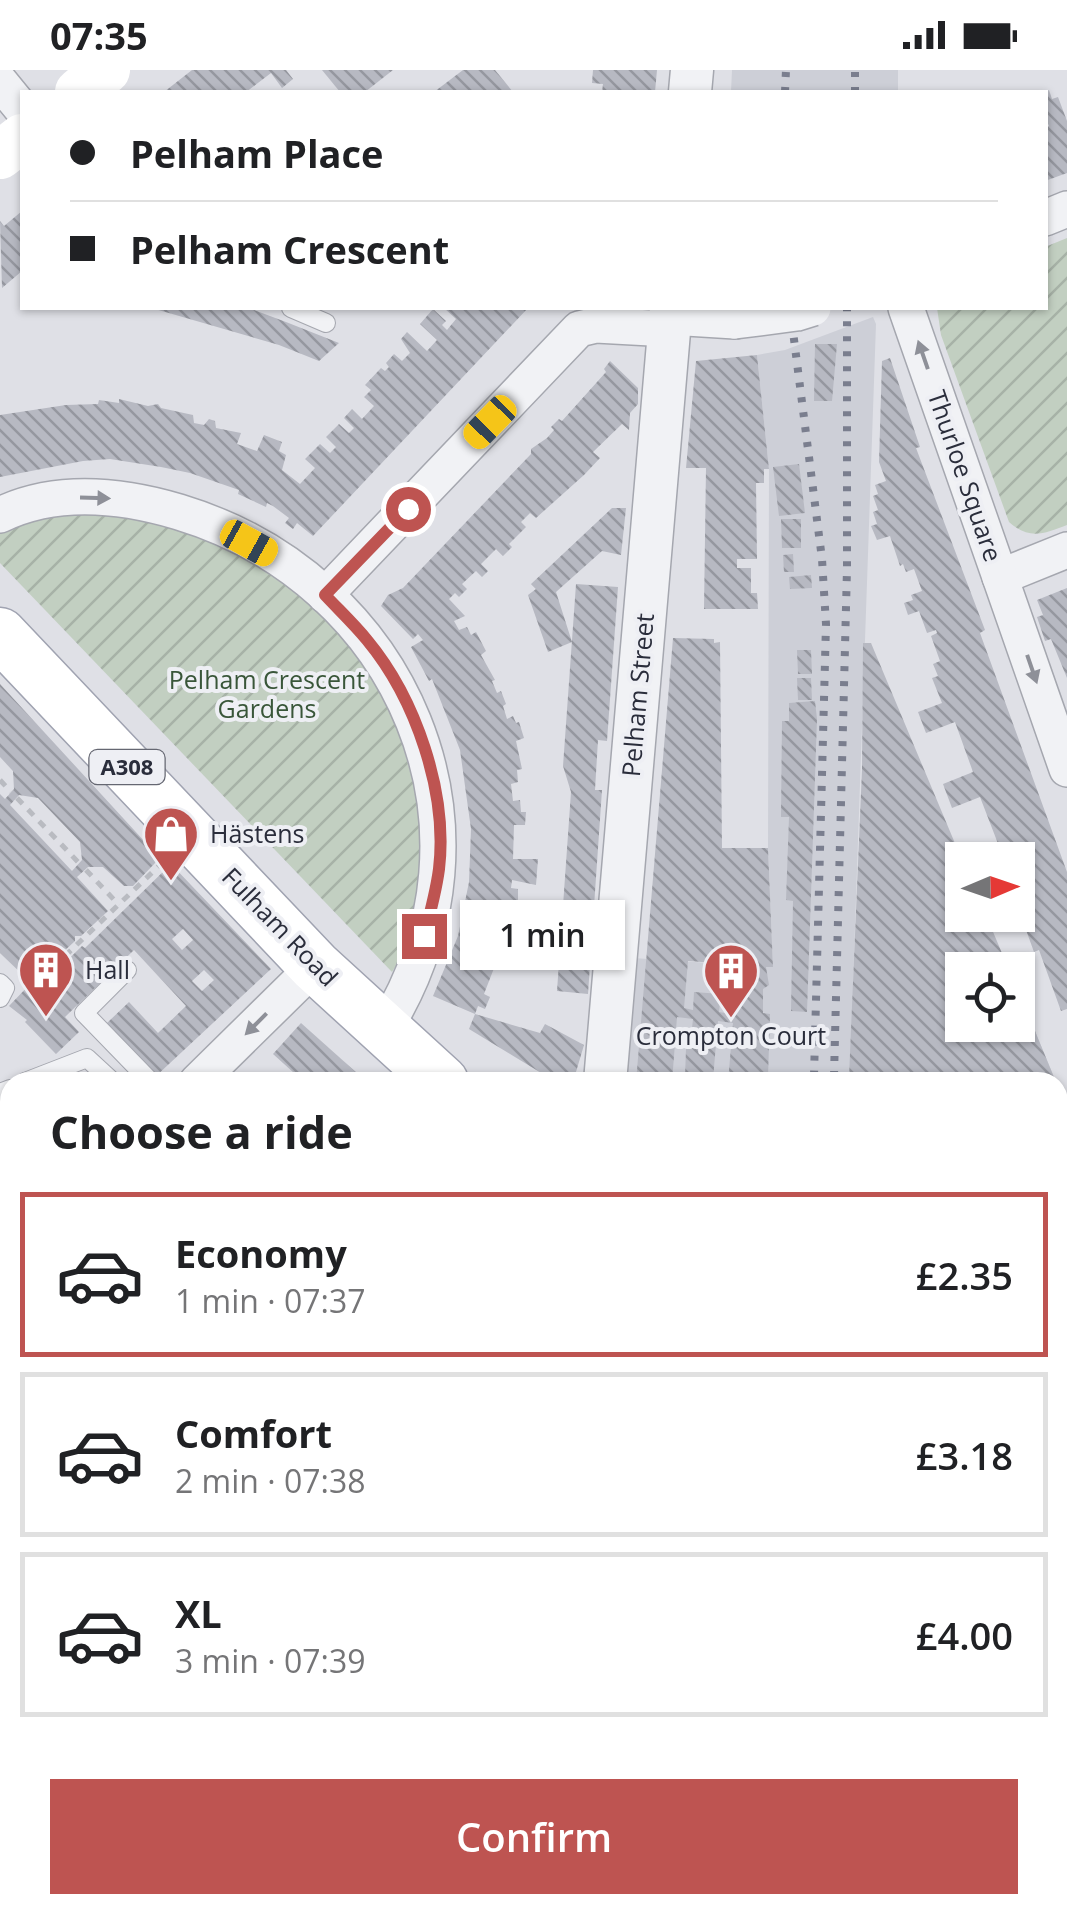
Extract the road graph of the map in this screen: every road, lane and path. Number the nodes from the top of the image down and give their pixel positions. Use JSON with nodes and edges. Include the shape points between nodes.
{"nodes":[{"id":1,"x":106,"y":70,"type":"edge"},
{"id":2,"x":0,"y":82,"type":"edge"},
{"id":3,"x":81,"y":90,"type":"edge"},
{"id":4,"x":20,"y":107,"type":"edge"},
{"id":5,"x":20,"y":140,"type":"edge"},
{"id":6,"x":0,"y":155,"type":"edge"},
{"id":7,"x":296,"y":310,"type":"edge"},
{"id":8,"x":807,"y":310,"type":"edge"},
{"id":9,"x":907,"y":310,"type":"edge"},
{"id":10,"x":670,"y":318,"type":"edge"},
{"id":11,"x":326,"y":322,"type":"dead end"},
{"id":12,"x":0,"y":515,"type":"edge"},
{"id":13,"x":1067,"y":550,"type":"edge"},
{"id":14,"x":1000,"y":577,"type":"junction"},
{"id":15,"x":325,"y":595,"type":"junction"},
{"id":16,"x":0,"y":634,"type":"edge"},
{"id":17,"x":1067,"y":768,"type":"edge"},
{"id":18,"x":0,"y":780,"type":"edge"},
{"id":19,"x":191,"y":834,"type":"junction"},
{"id":20,"x":80,"y":863,"type":"dead end"},
{"id":21,"x":86,"y":870,"type":"dead end"},
{"id":22,"x":119,"y":905,"type":"junction"},
{"id":23,"x":315,"y":966,"type":"junction"},
{"id":24,"x":128,"y":970,"type":"dead end"},
{"id":25,"x":42,"y":978,"type":"dead end"},
{"id":26,"x":0,"y":984,"type":"edge"},
{"id":27,"x":0,"y":998,"type":"edge"},
{"id":28,"x":382,"y":1031,"type":"junction"},
{"id":29,"x":51,"y":1072,"type":"edge"},
{"id":30,"x":102,"y":1072,"type":"edge"},
{"id":31,"x":141,"y":1072,"type":"edge"},
{"id":32,"x":208,"y":1072,"type":"edge"},
{"id":33,"x":430,"y":1072,"type":"edge"},
{"id":34,"x":606,"y":1072,"type":"edge"}],
"edges":[{"from":1,"to":3,"type":"main road"},
{"from":2,"to":4,"type":"street"},
{"from":5,"to":6,"type":"main road"},
{"from":7,"to":11,"type":"lane"},
{"from":8,"to":10,"type":"street","bridge":true,"via":[[734,321]]},
{"from":14,"to":9,"type":"street","name":"Thurloe Square","one_way":true},
{"from":10,"to":15,"type":"street","via":[[579,329]]},
{"from":10,"to":34,"type":"street","name":"Pelham Street"},
{"from":12,"to":15,"type":"street","one_way":true,"via":[[78,497],[156,505],[231,533]]},
{"from":13,"to":14,"type":"street","name":"Thurloe Square"},
{"from":14,"to":17,"type":"street","one_way":true},
{"from":15,"to":28,"type":"street","via":[[369,642],[403,697],[436,799],[440,836],[433,904],[414,971]]},
{"from":16,"to":19,"type":"main road","name":"Fulham Road","number":"A308"},
{"from":18,"to":20,"type":"path"},
{"from":19,"to":22,"type":"path"},
{"from":19,"to":23,"type":"main road","name":"Fulham Road","number":"A308"},
{"from":21,"to":22,"type":"path"},
{"from":22,"to":25,"type":"path"},
{"from":23,"to":28,"type":"main road","name":"Fulham Road","number":"A308"},
{"from":23,"to":32,"type":"street","one_way":true},
{"from":24,"to":31,"type":"lane","via":[[84,1013]]},
{"from":26,"to":27,"type":"lane"},
{"from":28,"to":33,"type":"main road","name":"Fulham Road","number":"A308"},
{"from":29,"to":30,"type":"lane","via":[[87,1058]]}]}
